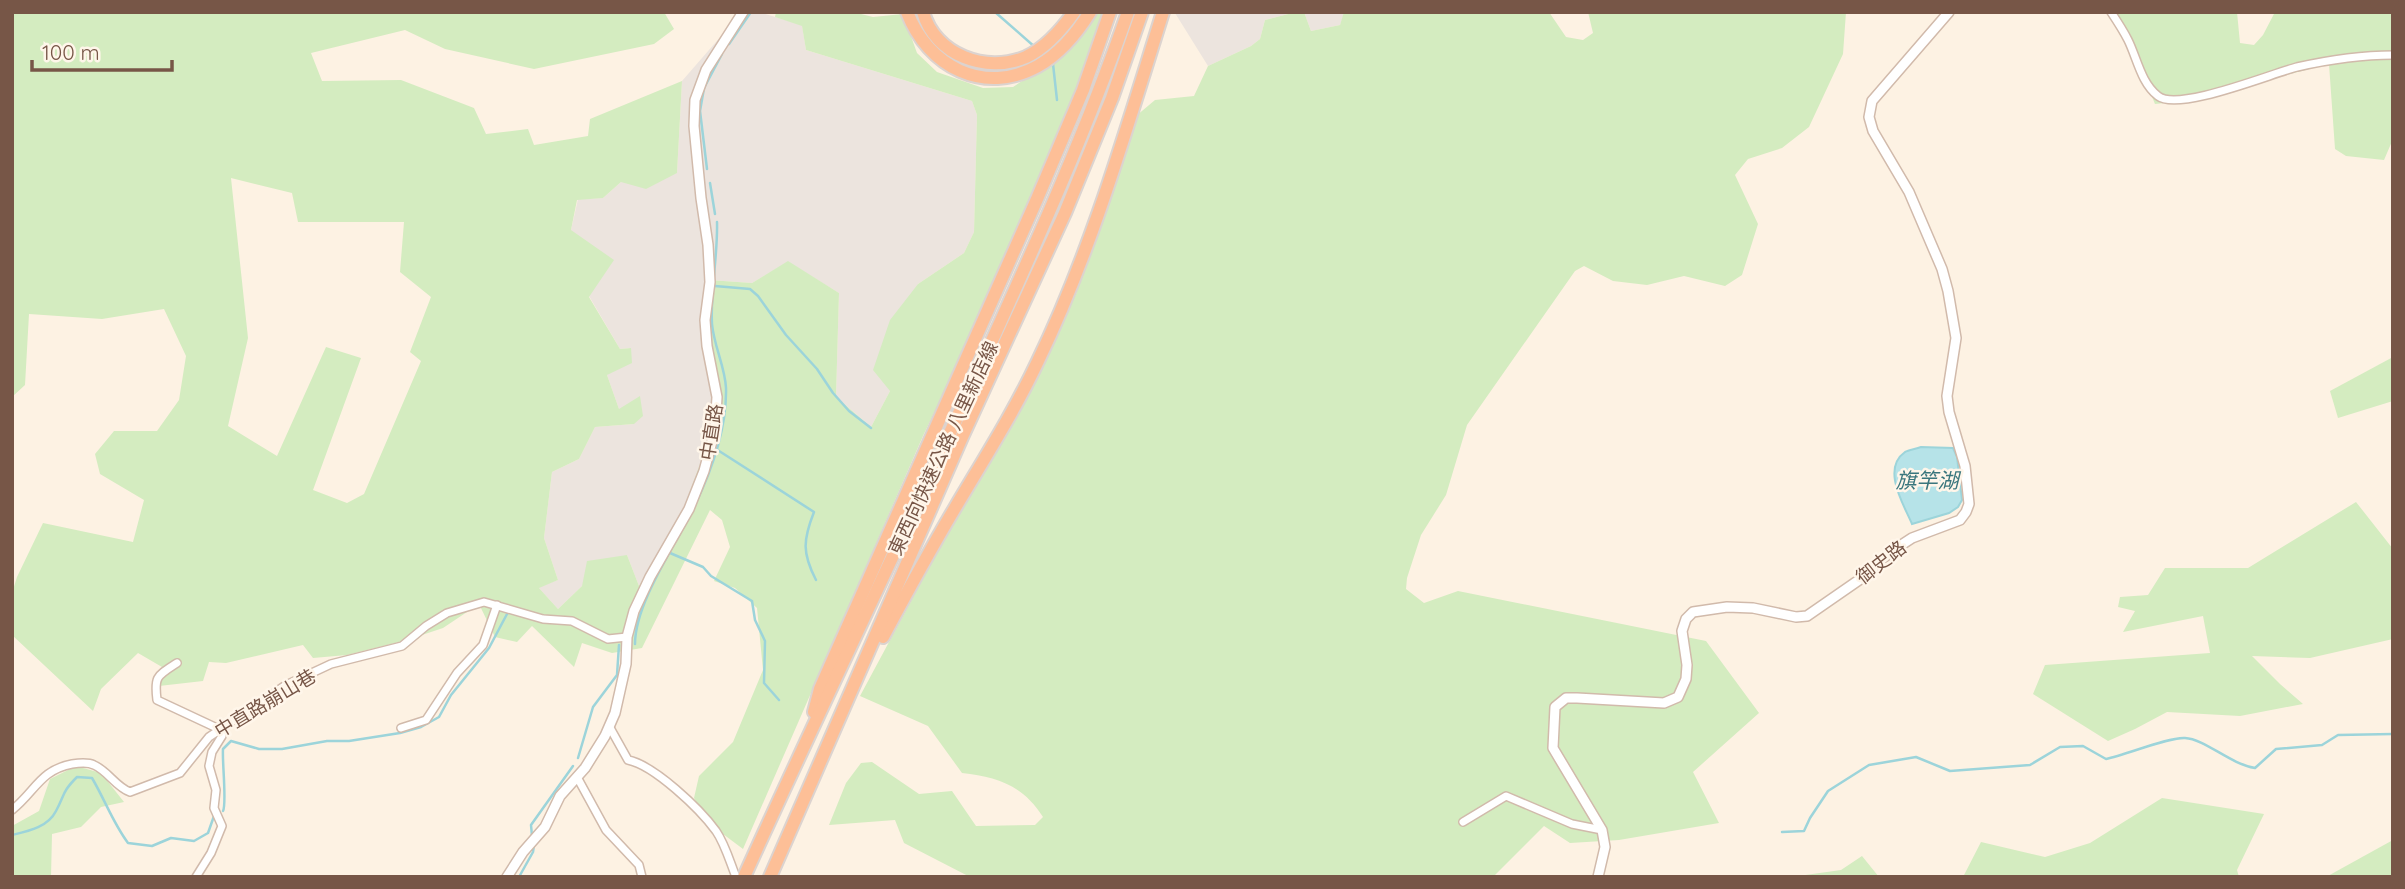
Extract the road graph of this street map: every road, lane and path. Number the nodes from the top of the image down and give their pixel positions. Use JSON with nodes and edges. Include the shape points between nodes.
{"nodes":[{"id":1,"x":743,"y":12,"type":"edge"},
{"id":2,"x":907,"y":12,"type":"edge"},
{"id":3,"x":923,"y":12,"type":"edge"},
{"id":4,"x":1074,"y":12,"type":"edge"},
{"id":5,"x":1090,"y":12,"type":"edge"},
{"id":6,"x":1110,"y":12,"type":"edge"},
{"id":7,"x":1128,"y":12,"type":"edge"},
{"id":8,"x":1142,"y":12,"type":"edge"},
{"id":9,"x":1163,"y":12,"type":"edge"},
{"id":10,"x":1949,"y":12,"type":"edge"},
{"id":11,"x":2111,"y":12,"type":"edge"},
{"id":12,"x":2393,"y":55,"type":"edge"},
{"id":13,"x":497,"y":605,"type":"junction"},
{"id":14,"x":627,"y":637,"type":"junction"},
{"id":15,"x":177,"y":663,"type":"dead end"},
{"id":16,"x":615,"y":713,"type":"junction"},
{"id":17,"x":837,"y":724,"type":"junction"},
{"id":18,"x":401,"y":728,"type":"dead end"},
{"id":19,"x":219,"y":729,"type":"junction"},
{"id":20,"x":805,"y":742,"type":"junction"},
{"id":21,"x":577,"y":777,"type":"junction"},
{"id":22,"x":12,"y":810,"type":"edge"},
{"id":23,"x":1463,"y":822,"type":"dead end"},
{"id":24,"x":1602,"y":831,"type":"junction"},
{"id":25,"x":195,"y":877,"type":"edge"},
{"id":26,"x":507,"y":877,"type":"edge"},
{"id":27,"x":642,"y":877,"type":"edge"},
{"id":28,"x":736,"y":877,"type":"edge"},
{"id":29,"x":744,"y":877,"type":"edge"},
{"id":30,"x":770,"y":877,"type":"edge"},
{"id":31,"x":1598,"y":877,"type":"edge"}],
"edges":[{"from":1,"to":14,"type":"street","name":"中直路","via":[[706,70],[695,100],[710,282],[707,346],[718,397],[715,430],[689,509],[650,577]]},
{"from":2,"to":5,"type":"highway","via":[[922,41],[943,63],[975,76],[993,77],[1024,71],[1052,56]]},
{"from":3,"to":4,"type":"highway","via":[[934,35],[947,48],[961,57],[994,63],[1026,56],[1042,46]]},
{"from":6,"to":20,"type":"highway","via":[[1037,199],[820,689]]},
{"from":7,"to":20,"type":"highway","name":"東西向快速公路 八里新店線","via":[[1053,208]]},
{"from":8,"to":17,"type":"highway","name":"東西向快速公路 八里新店線","via":[[1065,214]]},
{"from":9,"to":17,"type":"highway","via":[[1106,193],[1039,360],[996,442],[921,565]]},
{"from":10,"to":24,"type":"street","name":"御史路","via":[[1872,101],[1869,117],[1909,192],[1948,291],[1956,338],[1947,396],[1965,466],[1966,512],[1960,520],[1904,543],[1807,616],[1727,607],[1693,612],[1682,631],[1687,665],[1678,697],[1664,702],[1560,701],[1555,707],[1553,748]]},
{"from":11,"to":12,"type":"street","via":[[2149,87],[2168,101],[2297,67]]},
{"from":13,"to":14,"type":"street","name":"中直路崩山巷","via":[[543,619],[572,621],[608,639]]},
{"from":13,"to":18,"type":"street","via":[[483,645],[457,673],[426,720]]},
{"from":13,"to":19,"type":"street","name":"中直路崩山巷","via":[[484,602],[447,613],[402,646],[331,664],[286,685]]},
{"from":14,"to":16,"type":"street","name":"中直路"},
{"from":15,"to":19,"type":"street","via":[[155,681],[157,700]]},
{"from":16,"to":21,"type":"street","name":"中直路"},
{"from":16,"to":28,"type":"street","via":[[609,728],[628,760],[640,762],[689,800],[718,833]]},
{"from":17,"to":30,"type":"highway","name":"東西向快速公路 八里新店線"},
{"from":19,"to":22,"type":"street","name":"中直路崩山巷","via":[[180,773],[146,787],[130,792],[122,789],[94,765],[81,762],[45,775]]},
{"from":19,"to":25,"type":"street","via":[[222,736],[209,766],[216,790],[214,808],[222,826]]},
{"from":20,"to":29,"type":"highway","name":"東西向快速公路 八里新店線"},
{"from":21,"to":26,"type":"street","name":"中直路"},
{"from":21,"to":27,"type":"street","via":[[606,830],[639,866]]},
{"from":23,"to":24,"type":"street","via":[[1506,796],[1572,824]]},
{"from":24,"to":31,"type":"street","via":[[1605,847]]}]}
